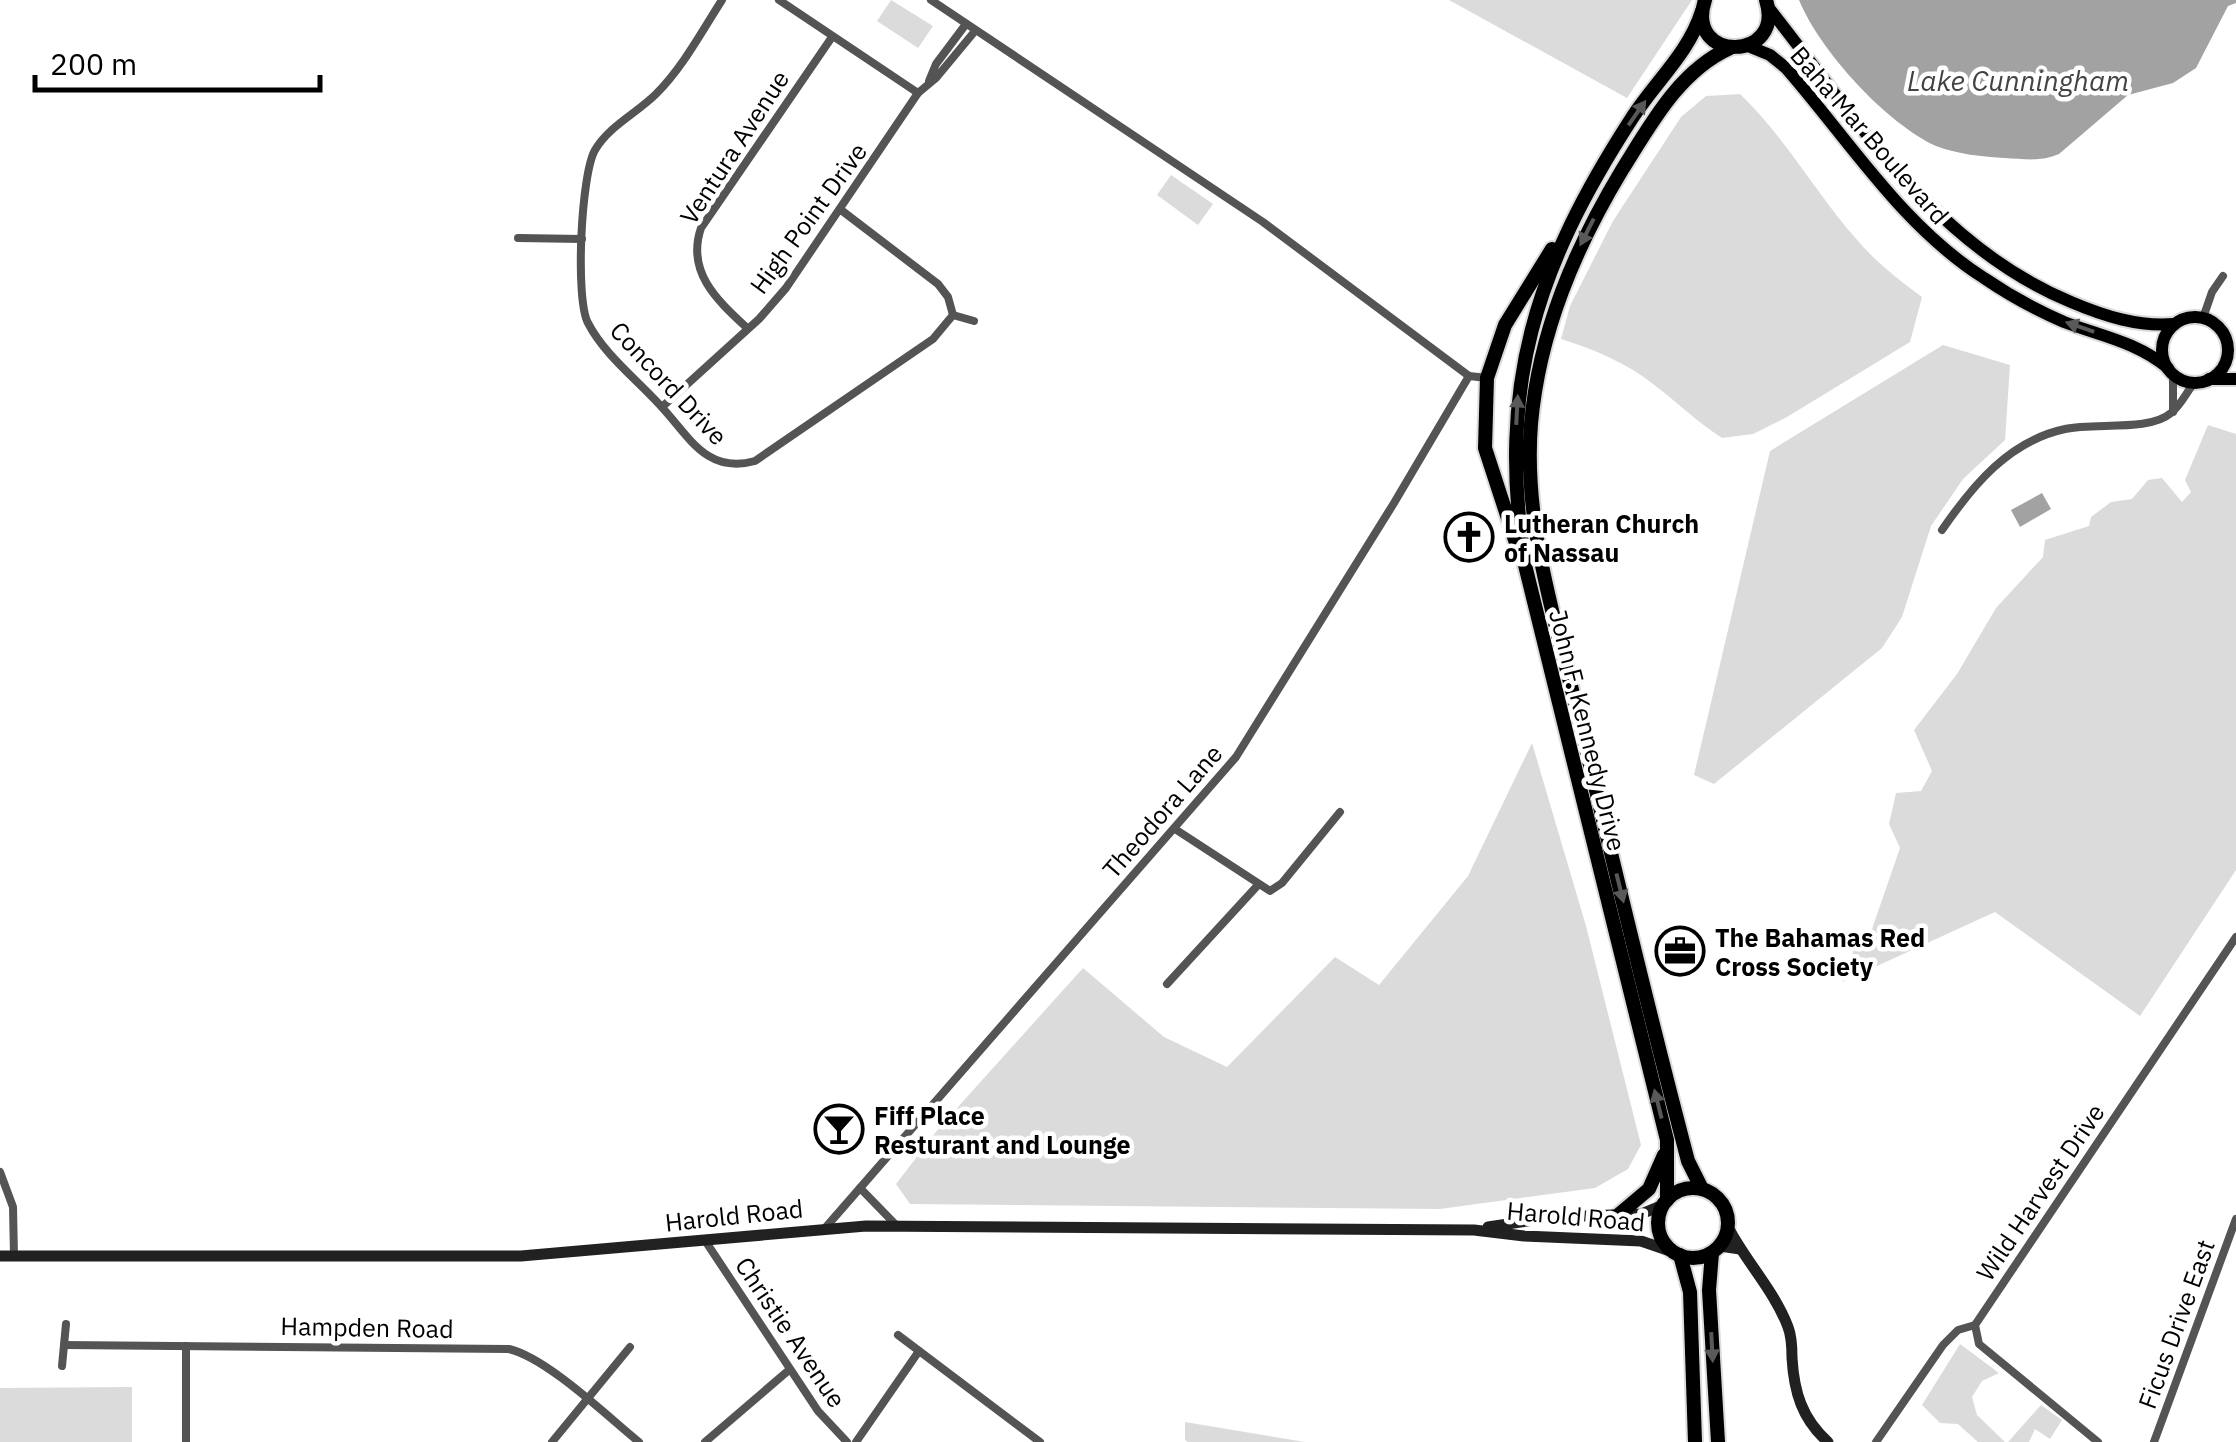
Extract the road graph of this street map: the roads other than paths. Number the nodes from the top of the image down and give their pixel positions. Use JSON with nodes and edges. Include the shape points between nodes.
{"nodes":[{"id":1,"x":722,"y":0,"type":"edge"},
{"id":2,"x":779,"y":0,"type":"edge"},
{"id":3,"x":931,"y":0,"type":"edge"},
{"id":4,"x":1767,"y":3,"type":"edge"},
{"id":5,"x":1703,"y":5,"type":"edge"},
{"id":6,"x":966,"y":24,"type":"junction"},
{"id":7,"x":976,"y":30,"type":"junction"},
{"id":8,"x":832,"y":37,"type":"junction"},
{"id":9,"x":1748,"y":46,"type":"junction"},
{"id":10,"x":1730,"y":48,"type":"junction"},
{"id":11,"x":928,"y":81,"type":"junction"},
{"id":12,"x":918,"y":93,"type":"junction"},
{"id":13,"x":842,"y":210,"type":"junction"},
{"id":14,"x":1574,"y":217,"type":"junction"},
{"id":15,"x":518,"y":238,"type":"dead end"},
{"id":16,"x":582,"y":238,"type":"junction"},
{"id":17,"x":2223,"y":276,"type":"dead end"},
{"id":18,"x":953,"y":315,"type":"junction"},
{"id":19,"x":2203,"y":318,"type":"junction"},
{"id":20,"x":974,"y":321,"type":"dead end"},
{"id":21,"x":2174,"y":324,"type":"junction"},
{"id":22,"x":748,"y":328,"type":"junction"},
{"id":23,"x":2221,"y":330,"type":"junction"},
{"id":24,"x":2236,"y":341,"type":"edge"},
{"id":25,"x":2170,"y":371,"type":"junction"},
{"id":26,"x":1469,"y":376,"type":"junction"},
{"id":27,"x":1487,"y":378,"type":"junction"},
{"id":28,"x":2236,"y":378,"type":"edge"},
{"id":29,"x":2209,"y":379,"type":"junction"},
{"id":30,"x":2194,"y":382,"type":"junction"},
{"id":31,"x":662,"y":407,"type":"junction"},
{"id":32,"x":2173,"y":412,"type":"junction"},
{"id":33,"x":1942,"y":530,"type":"dead end"},
{"id":34,"x":1526,"y":565,"type":"junction"},
{"id":35,"x":1340,"y":812,"type":"dead end"},
{"id":36,"x":1175,"y":829,"type":"junction"},
{"id":37,"x":1258,"y":886,"type":"junction"},
{"id":38,"x":2236,"y":937,"type":"edge"},
{"id":39,"x":1167,"y":984,"type":"dead end"},
{"id":40,"x":1667,"y":1140,"type":"junction"},
{"id":41,"x":0,"y":1172,"type":"edge"},
{"id":42,"x":860,"y":1188,"type":"junction"},
{"id":43,"x":1702,"y":1189,"type":"junction"},
{"id":44,"x":1665,"y":1203,"type":"junction"},
{"id":45,"x":1617,"y":1216,"type":"junction"},
{"id":46,"x":2236,"y":1220,"type":"edge"},
{"id":47,"x":898,"y":1226,"type":"junction"},
{"id":48,"x":826,"y":1227,"type":"junction"},
{"id":49,"x":1728,"y":1227,"type":"junction"},
{"id":50,"x":1474,"y":1230,"type":"junction"},
{"id":51,"x":706,"y":1242,"type":"junction"},
{"id":52,"x":1716,"y":1249,"type":"junction"},
{"id":53,"x":1740,"y":1249,"type":"junction"},
{"id":54,"x":1677,"y":1254,"type":"junction"},
{"id":55,"x":0,"y":1256,"type":"edge"},
{"id":56,"x":14,"y":1256,"type":"junction"},
{"id":57,"x":66,"y":1324,"type":"dead end"},
{"id":58,"x":1974,"y":1325,"type":"junction"},
{"id":59,"x":898,"y":1336,"type":"dead end"},
{"id":60,"x":64,"y":1345,"type":"junction"},
{"id":61,"x":186,"y":1346,"type":"junction"},
{"id":62,"x":630,"y":1347,"type":"dead end"},
{"id":63,"x":919,"y":1351,"type":"junction"},
{"id":64,"x":62,"y":1366,"type":"dead end"},
{"id":65,"x":789,"y":1370,"type":"junction"},
{"id":66,"x":587,"y":1401,"type":"junction"},
{"id":67,"x":186,"y":1442,"type":"edge"},
{"id":68,"x":552,"y":1442,"type":"edge"},
{"id":69,"x":639,"y":1442,"type":"edge"},
{"id":70,"x":705,"y":1442,"type":"edge"},
{"id":71,"x":847,"y":1442,"type":"edge"},
{"id":72,"x":856,"y":1442,"type":"edge"},
{"id":73,"x":1040,"y":1442,"type":"edge"},
{"id":74,"x":1694,"y":1442,"type":"edge"},
{"id":75,"x":1718,"y":1442,"type":"edge"},
{"id":76,"x":1828,"y":1442,"type":"edge"},
{"id":77,"x":1876,"y":1442,"type":"edge"},
{"id":78,"x":2098,"y":1442,"type":"edge"},
{"id":79,"x":2154,"y":1442,"type":"edge"}],
"edges":[{"from":1,"to":16,"type":"street","name":"Concord Drive","via":[[670,79],[593,152],[585,175]]},
{"from":2,"to":8,"type":"street"},
{"from":3,"to":6,"type":"street"},
{"from":4,"to":9,"type":"highway","via":[[1765,30]]},
{"from":4,"to":21,"type":"main road","name":"Baha Mar Boulevard","via":[[1908,184],[1981,251],[2081,306],[2141,324]]},
{"from":5,"to":10,"type":"highway","name":"John F. Kennedy Drive","via":[[1708,35]]},
{"from":14,"to":5,"type":"highway","name":"John F. Kennedy Drive","one_way":true,"via":[[1632,117],[1690,40]]},
{"from":6,"to":7,"type":"street"},
{"from":6,"to":11,"type":"street","name":"High Point Drive"},
{"from":7,"to":11,"type":"street","name":"High Point Drive"},
{"from":7,"to":26,"type":"street","via":[[1264,222]]},
{"from":8,"to":12,"type":"street"},
{"from":8,"to":22,"type":"street","name":"Ventura Avenue","via":[[700,228],[694,247],[704,281]]},
{"from":9,"to":10,"type":"highway","name":"John F. Kennedy Drive"},
{"from":25,"to":9,"type":"main road","name":"Baha Mar Boulevard","one_way":true,"via":[[2138,347],[2033,308],[1957,260],[1897,202],[1786,68]]},
{"from":10,"to":43,"type":"highway","name":"John F. Kennedy Drive","one_way":true,"via":[[1702,62],[1674,93],[1582,240],[1543,353],[1529,461],[1541,557],[1596,795],[1688,1161]]},
{"from":11,"to":12,"type":"street","name":"High Point Drive"},
{"from":12,"to":13,"type":"street","name":"High Point Drive"},
{"from":13,"to":18,"type":"street","via":[[938,284]]},
{"from":13,"to":22,"type":"street","name":"High Point Drive"},
{"from":14,"to":27,"type":"highway","via":[[1505,324]]},
{"from":34,"to":14,"type":"highway","name":"John F. Kennedy Drive","one_way":true,"via":[[1516,462],[1519,384],[1537,304]]},
{"from":15,"to":16,"type":"street"},
{"from":16,"to":31,"type":"street","name":"Concord Drive","via":[[586,321]]},
{"from":17,"to":19,"type":"street"},
{"from":18,"to":20,"type":"street"},
{"from":18,"to":31,"type":"street","name":"Concord Drive","via":[[933,339],[750,463],[718,463]]},
{"from":19,"to":21,"type":"main road"},
{"from":19,"to":23,"type":"main road"},
{"from":21,"to":25,"type":"main road","via":[[2162,345]]},
{"from":22,"to":31,"type":"street","name":"High Point Drive"},
{"from":23,"to":24,"type":"main road"},
{"from":23,"to":29,"type":"main road","via":[[2227,357]]},
{"from":25,"to":30,"type":"main road"},
{"from":25,"to":32,"type":"street"},
{"from":26,"to":27,"type":"street"},
{"from":26,"to":36,"type":"street","name":"Theodora Lane","via":[[1255,729]]},
{"from":27,"to":34,"type":"highway","via":[[1485,448]]},
{"from":28,"to":29,"type":"main road"},
{"from":29,"to":30,"type":"main road"},
{"from":30,"to":32,"type":"street"},
{"from":32,"to":33,"type":"street","via":[[2147,424],[2093,425],[2037,438],[1984,474]]},
{"from":40,"to":34,"type":"highway","name":"John F. Kennedy Drive","one_way":true},
{"from":35,"to":37,"type":"street","via":[[1282,884]]},
{"from":36,"to":37,"type":"street"},
{"from":36,"to":42,"type":"street","name":"Theodora Lane"},
{"from":37,"to":39,"type":"street"},
{"from":38,"to":58,"type":"street","name":"Wild Harvest Drive"},
{"from":40,"to":44,"type":"highway","name":"John F. Kennedy Drive"},
{"from":40,"to":45,"type":"highway","via":[[1649,1190]]},
{"from":41,"to":56,"type":"street","via":[[13,1207]]},
{"from":42,"to":47,"type":"street"},
{"from":42,"to":48,"type":"street","name":"Theodora Lane"},
{"from":43,"to":44,"type":"highway","via":[[1683,1189]]},
{"from":43,"to":49,"type":"highway","name":"John F. Kennedy Drive","via":[[1721,1202]]},
{"from":44,"to":45,"type":"main road","name":"Harold Road"},
{"from":44,"to":54,"type":"highway","name":"John F. Kennedy Drive","via":[[1659,1232]]},
{"from":45,"to":50,"type":"main road","name":"Harold Road","via":[[1554,1217]]},
{"from":46,"to":79,"type":"street","name":"Ficus Drive East"},
{"from":47,"to":48,"type":"main road","name":"Harold Road"},
{"from":47,"to":50,"type":"main road","name":"Harold Road"},
{"from":48,"to":51,"type":"main road","name":"Harold Road"},
{"from":49,"to":52,"type":"highway"},
{"from":49,"to":53,"type":"main road"},
{"from":50,"to":54,"type":"main road","name":"Harold Road","via":[[1641,1241]]},
{"from":51,"to":56,"type":"main road","name":"Harold Road","via":[[521,1256]]},
{"from":51,"to":65,"type":"street","name":"Christie Avenue"},
{"from":52,"to":53,"type":"main road"},
{"from":52,"to":54,"type":"highway","via":[[1698,1258]]},
{"from":52,"to":75,"type":"highway","one_way":true,"via":[[1709,1290]]},
{"from":53,"to":76,"type":"main road","via":[[1774,1296],[1790,1332],[1798,1398]]},
{"from":54,"to":74,"type":"highway","name":"John F. Kennedy Drive","via":[[1689,1289]]},
{"from":55,"to":56,"type":"main road","name":"Harold Road"},
{"from":57,"to":60,"type":"street"},
{"from":58,"to":77,"type":"street","name":"Wild Harvest Drive","via":[[1943,1345]]},
{"from":58,"to":78,"type":"street","via":[[1979,1344]]},
{"from":59,"to":63,"type":"street"},
{"from":60,"to":61,"type":"street","name":"Hampden Road"},
{"from":60,"to":64,"type":"street"},
{"from":61,"to":66,"type":"street","name":"Hampden Road","via":[[509,1349]]},
{"from":61,"to":67,"type":"street"},
{"from":62,"to":66,"type":"street"},
{"from":63,"to":72,"type":"street"},
{"from":63,"to":73,"type":"street"},
{"from":65,"to":70,"type":"street"},
{"from":65,"to":71,"type":"street","name":"Christie Avenue"},
{"from":66,"to":68,"type":"street"},
{"from":66,"to":69,"type":"street","name":"Hampden Road"}]}
